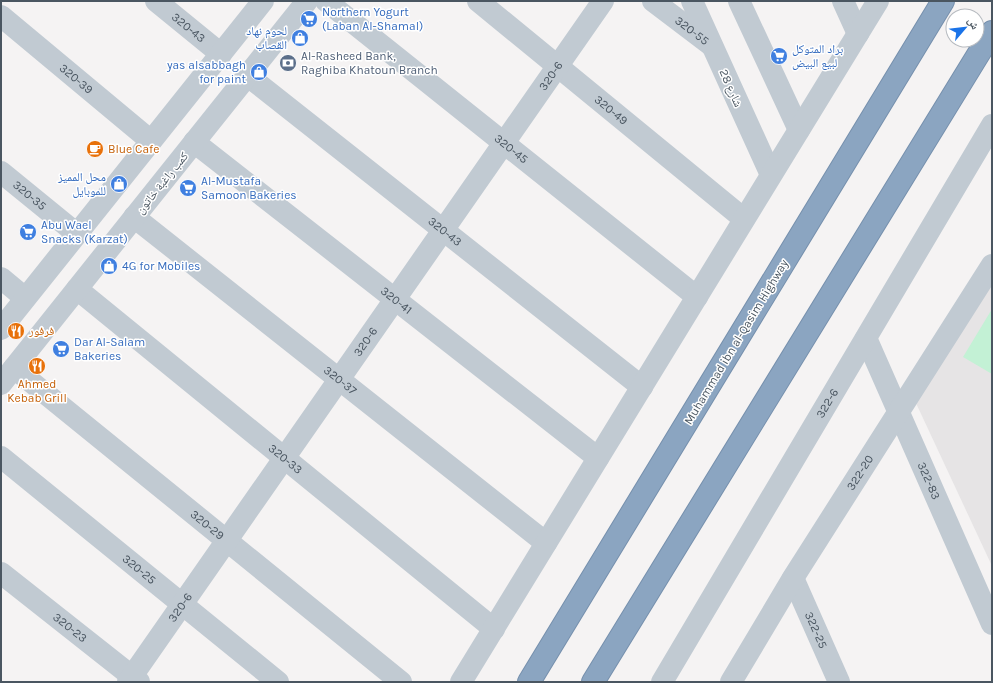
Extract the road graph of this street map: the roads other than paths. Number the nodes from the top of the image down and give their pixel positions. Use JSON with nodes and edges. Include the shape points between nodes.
{"nodes":[{"id":1,"x":156,"y":1,"type":"edge"},
{"id":2,"x":263,"y":1,"type":"edge"},
{"id":3,"x":308,"y":1,"type":"edge"},
{"id":4,"x":326,"y":1,"type":"edge"},
{"id":5,"x":478,"y":1,"type":"edge"},
{"id":6,"x":603,"y":1,"type":"edge"},
{"id":7,"x":653,"y":1,"type":"edge"},
{"id":8,"x":692,"y":1,"type":"edge"},
{"id":9,"x":739,"y":1,"type":"edge"},
{"id":10,"x":844,"y":1,"type":"edge"},
{"id":11,"x":878,"y":1,"type":"edge"},
{"id":12,"x":943,"y":1,"type":"edge"},
{"id":13,"x":1,"y":16,"type":"edge"},
{"id":14,"x":992,"y":32,"type":"edge"},
{"id":15,"x":858,"y":34,"type":"junction"},
{"id":16,"x":712,"y":46,"type":"junction"},
{"id":17,"x":221,"y":54,"type":"junction"},
{"id":18,"x":558,"y":66,"type":"junction"},
{"id":19,"x":248,"y":76,"type":"junction"},
{"id":20,"x":992,"y":125,"type":"edge"},
{"id":21,"x":799,"y":130,"type":"junction"},
{"id":22,"x":151,"y":141,"type":"junction"},
{"id":23,"x":194,"y":142,"type":"junction"},
{"id":24,"x":504,"y":143,"type":"junction"},
{"id":25,"x":1,"y":172,"type":"edge"},
{"id":26,"x":771,"y":175,"type":"junction"},
{"id":27,"x":134,"y":217,"type":"junction"},
{"id":28,"x":744,"y":219,"type":"junction"},
{"id":29,"x":444,"y":230,"type":"junction"},
{"id":30,"x":77,"y":234,"type":"junction"},
{"id":31,"x":992,"y":265,"type":"edge"},
{"id":32,"x":1,"y":278,"type":"edge"},
{"id":33,"x":77,"y":289,"type":"junction"},
{"id":34,"x":697,"y":297,"type":"junction"},
{"id":35,"x":25,"y":298,"type":"junction"},
{"id":36,"x":396,"y":299,"type":"junction"},
{"id":37,"x":1,"y":329,"type":"edge"},
{"id":38,"x":866,"y":338,"type":"junction"},
{"id":39,"x":7,"y":376,"type":"edge"},
{"id":40,"x":340,"y":379,"type":"junction"},
{"id":41,"x":642,"y":387,"type":"junction"},
{"id":42,"x":899,"y":414,"type":"junction"},
{"id":43,"x":1,"y":457,"type":"edge"},
{"id":44,"x":284,"y":458,"type":"junction"},
{"id":45,"x":598,"y":458,"type":"junction"},
{"id":46,"x":227,"y":541,"type":"junction"},
{"id":47,"x":546,"y":543,"type":"junction"},
{"id":48,"x":1,"y":573,"type":"edge"},
{"id":49,"x":793,"y":578,"type":"junction"},
{"id":50,"x":182,"y":605,"type":"junction"},
{"id":51,"x":992,"y":624,"type":"edge"},
{"id":52,"x":494,"y":629,"type":"junction"},
{"id":53,"x":133,"y":680,"type":"edge"},
{"id":54,"x":278,"y":682,"type":"edge"},
{"id":55,"x":401,"y":682,"type":"edge"},
{"id":56,"x":461,"y":682,"type":"edge"},
{"id":57,"x":529,"y":682,"type":"edge"},
{"id":58,"x":593,"y":682,"type":"edge"},
{"id":59,"x":662,"y":682,"type":"edge"},
{"id":60,"x":731,"y":682,"type":"edge"},
{"id":61,"x":839,"y":682,"type":"edge"}],
"edges":[{"from":1,"to":17,"type":"street","name":"320-43"},
{"from":2,"to":17,"type":"street"},
{"from":3,"to":19,"type":"street","name":"كمب راغبة خاتون"},
{"from":4,"to":24,"type":"street","name":"320-45"},
{"from":5,"to":18,"type":"street","name":"320-49"},
{"from":6,"to":18,"type":"street","name":"320-6"},
{"from":7,"to":16,"type":"street","name":"320-55"},
{"from":8,"to":16,"type":"street","name":"شارع 28"},
{"from":9,"to":21,"type":"street"},
{"from":10,"to":15,"type":"street"},
{"from":11,"to":15,"type":"street"},
{"from":12,"to":57,"type":"highway","name":"Muhammad ibn al-Qasim Highway"},
{"from":13,"to":22,"type":"street","name":"320-39"},
{"from":14,"to":58,"type":"highway"},
{"from":15,"to":21,"type":"street"},
{"from":16,"to":26,"type":"street","name":"شارع 28"},
{"from":17,"to":22,"type":"street"},
{"from":18,"to":24,"type":"street","name":"320-6"},
{"from":18,"to":28,"type":"street","name":"320-49"},
{"from":19,"to":23,"type":"street","name":"كمب راغبة خاتون"},
{"from":19,"to":29,"type":"street","name":"320-43"},
{"from":20,"to":38,"type":"street","name":"322-6"},
{"from":21,"to":26,"type":"street"},
{"from":22,"to":30,"type":"street"},
{"from":23,"to":27,"type":"street","name":"كمب راغبة خاتون"},
{"from":23,"to":36,"type":"street","name":"320-41"},
{"from":24,"to":29,"type":"street","name":"320-6"},
{"from":24,"to":34,"type":"street","name":"320-45"},
{"from":25,"to":30,"type":"street","name":"320-35"},
{"from":26,"to":28,"type":"street"},
{"from":27,"to":33,"type":"street","name":"كمب راغبة خاتون"},
{"from":27,"to":40,"type":"street","name":"320-37"},
{"from":28,"to":34,"type":"street"},
{"from":29,"to":36,"type":"street","name":"320-6"},
{"from":29,"to":41,"type":"street","name":"320-43"},
{"from":30,"to":35,"type":"street"},
{"from":31,"to":42,"type":"street","name":"322-20"},
{"from":32,"to":35,"type":"street"},
{"from":33,"to":39,"type":"street","name":"كمب راغبة خاتون"},
{"from":33,"to":44,"type":"street","name":"320-33"},
{"from":34,"to":41,"type":"street"},
{"from":35,"to":37,"type":"street"},
{"from":36,"to":40,"type":"street","name":"320-6"},
{"from":36,"to":45,"type":"street","name":"320-41"},
{"from":38,"to":42,"type":"street","name":"322-83"},
{"from":38,"to":59,"type":"street","name":"322-6"},
{"from":39,"to":46,"type":"street","name":"320-29"},
{"from":40,"to":44,"type":"street","name":"320-6"},
{"from":40,"to":47,"type":"street","name":"320-37"},
{"from":41,"to":45,"type":"street"},
{"from":42,"to":49,"type":"street","name":"322-20"},
{"from":42,"to":51,"type":"street","name":"322-83"},
{"from":43,"to":50,"type":"street","name":"320-25"},
{"from":44,"to":46,"type":"street","name":"320-6"},
{"from":44,"to":52,"type":"street","name":"320-33"},
{"from":45,"to":47,"type":"street"},
{"from":46,"to":50,"type":"street","name":"320-6"},
{"from":46,"to":55,"type":"street","name":"320-29"},
{"from":47,"to":52,"type":"street"},
{"from":48,"to":53,"type":"street","name":"320-23"},
{"from":49,"to":60,"type":"street","name":"322-20"},
{"from":49,"to":61,"type":"street","name":"322-25"},
{"from":50,"to":53,"type":"street","name":"320-6"},
{"from":50,"to":54,"type":"street","name":"320-25"},
{"from":52,"to":56,"type":"street"}]}
